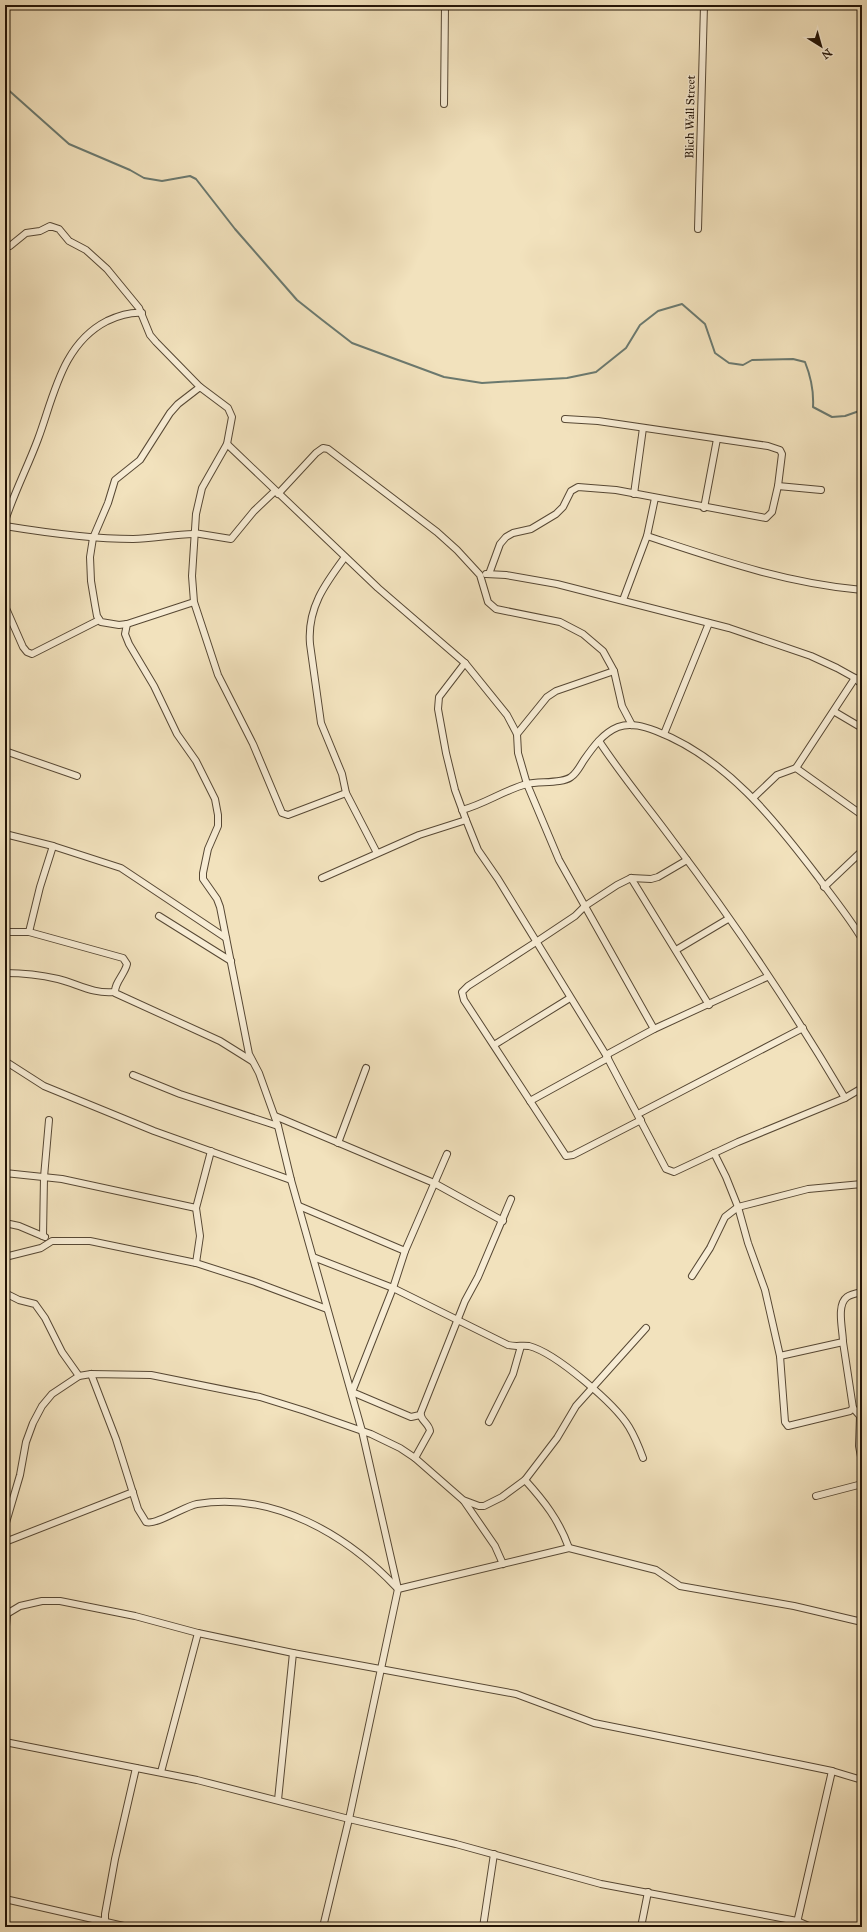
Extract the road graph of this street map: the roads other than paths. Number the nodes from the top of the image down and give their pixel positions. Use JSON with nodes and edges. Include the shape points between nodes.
{"nodes":[{"id":1,"x":445,"y":5,"type":"edge"},
{"id":2,"x":704,"y":5,"type":"edge"},
{"id":3,"x":444,"y":104,"type":"dead end"},
{"id":4,"x":698,"y":229,"type":"dead end"},
{"id":5,"x":5,"y":247,"type":"edge"},
{"id":6,"x":142,"y":313,"type":"junction"},
{"id":7,"x":200,"y":387,"type":"junction"},
{"id":8,"x":565,"y":419,"type":"dead end"},
{"id":9,"x":643,"y":428,"type":"junction"},
{"id":10,"x":717,"y":439,"type":"junction"},
{"id":11,"x":227,"y":444,"type":"junction"},
{"id":12,"x":778,"y":486,"type":"junction"},
{"id":13,"x":821,"y":490,"type":"dead end"},
{"id":14,"x":276,"y":492,"type":"junction"},
{"id":15,"x":634,"y":494,"type":"junction"},
{"id":16,"x":655,"y":498,"type":"junction"},
{"id":17,"x":704,"y":508,"type":"junction"},
{"id":18,"x":5,"y":521,"type":"edge"},
{"id":19,"x":5,"y":526,"type":"edge"},
{"id":20,"x":194,"y":534,"type":"junction"},
{"id":21,"x":647,"y":536,"type":"junction"},
{"id":22,"x":93,"y":538,"type":"junction"},
{"id":23,"x":345,"y":557,"type":"junction"},
{"id":24,"x":489,"y":574,"type":"junction"},
{"id":25,"x":480,"y":575,"type":"junction"},
{"id":26,"x":862,"y":590,"type":"edge"},
{"id":27,"x":623,"y":600,"type":"junction"},
{"id":28,"x":194,"y":602,"type":"junction"},
{"id":29,"x":5,"y":606,"type":"edge"},
{"id":30,"x":99,"y":620,"type":"junction"},
{"id":31,"x":709,"y":623,"type":"junction"},
{"id":32,"x":127,"y":624,"type":"junction"},
{"id":33,"x":465,"y":663,"type":"junction"},
{"id":34,"x":614,"y":671,"type":"junction"},
{"id":35,"x":855,"y":678,"type":"junction"},
{"id":36,"x":862,"y":685,"type":"edge"},
{"id":37,"x":834,"y":712,"type":"junction"},
{"id":38,"x":632,"y":725,"type":"junction"},
{"id":39,"x":862,"y":728,"type":"edge"},
{"id":40,"x":517,"y":734,"type":"junction"},
{"id":41,"x":664,"y":734,"type":"junction"},
{"id":42,"x":599,"y":741,"type":"junction"},
{"id":43,"x":5,"y":751,"type":"edge"},
{"id":44,"x":796,"y":768,"type":"junction"},
{"id":45,"x":77,"y":776,"type":"dead end"},
{"id":46,"x":527,"y":784,"type":"junction"},
{"id":47,"x":346,"y":793,"type":"junction"},
{"id":48,"x":753,"y":798,"type":"junction"},
{"id":49,"x":462,"y":810,"type":"junction"},
{"id":50,"x":862,"y":815,"type":"edge"},
{"id":51,"x":466,"y":820,"type":"junction"},
{"id":52,"x":5,"y":834,"type":"edge"},
{"id":53,"x":53,"y":846,"type":"junction"},
{"id":54,"x":862,"y":851,"type":"edge"},
{"id":55,"x":377,"y":853,"type":"junction"},
{"id":56,"x":687,"y":860,"type":"junction"},
{"id":57,"x":322,"y":878,"type":"dead end"},
{"id":58,"x":631,"y":878,"type":"junction"},
{"id":59,"x":824,"y":887,"type":"junction"},
{"id":60,"x":585,"y":906,"type":"junction"},
{"id":61,"x":159,"y":916,"type":"dead end"},
{"id":62,"x":728,"y":919,"type":"junction"},
{"id":63,"x":5,"y":932,"type":"edge"},
{"id":64,"x":29,"y":932,"type":"junction"},
{"id":65,"x":226,"y":938,"type":"junction"},
{"id":66,"x":862,"y":939,"type":"edge"},
{"id":67,"x":536,"y":942,"type":"junction"},
{"id":68,"x":676,"y":950,"type":"junction"},
{"id":69,"x":231,"y":961,"type":"junction"},
{"id":70,"x":5,"y":974,"type":"edge"},
{"id":71,"x":767,"y":977,"type":"junction"},
{"id":72,"x":114,"y":992,"type":"junction"},
{"id":73,"x":570,"y":998,"type":"junction"},
{"id":74,"x":709,"y":1005,"type":"junction"},
{"id":75,"x":803,"y":1028,"type":"junction"},
{"id":76,"x":654,"y":1029,"type":"junction"},
{"id":77,"x":494,"y":1045,"type":"junction"},
{"id":78,"x":607,"y":1056,"type":"junction"},
{"id":79,"x":5,"y":1061,"type":"edge"},
{"id":80,"x":253,"y":1062,"type":"junction"},
{"id":81,"x":366,"y":1068,"type":"dead end"},
{"id":82,"x":133,"y":1074,"type":"dead end"},
{"id":83,"x":862,"y":1088,"type":"edge"},
{"id":84,"x":845,"y":1098,"type":"junction"},
{"id":85,"x":530,"y":1101,"type":"junction"},
{"id":86,"x":275,"y":1116,"type":"junction"},
{"id":87,"x":640,"y":1117,"type":"junction"},
{"id":88,"x":49,"y":1120,"type":"dead end"},
{"id":89,"x":278,"y":1126,"type":"junction"},
{"id":90,"x":338,"y":1143,"type":"junction"},
{"id":91,"x":211,"y":1151,"type":"junction"},
{"id":92,"x":714,"y":1153,"type":"junction"},
{"id":93,"x":446,"y":1154,"type":"dead end"},
{"id":94,"x":5,"y":1173,"type":"edge"},
{"id":95,"x":44,"y":1177,"type":"junction"},
{"id":96,"x":291,"y":1180,"type":"junction"},
{"id":97,"x":434,"y":1183,"type":"junction"},
{"id":98,"x":862,"y":1184,"type":"edge"},
{"id":99,"x":512,"y":1199,"type":"dead end"},
{"id":100,"x":299,"y":1206,"type":"junction"},
{"id":101,"x":738,"y":1207,"type":"junction"},
{"id":102,"x":196,"y":1208,"type":"junction"},
{"id":103,"x":503,"y":1221,"type":"junction"},
{"id":104,"x":5,"y":1223,"type":"edge"},
{"id":105,"x":43,"y":1236,"type":"junction"},
{"id":106,"x":5,"y":1240,"type":"edge"},
{"id":107,"x":52,"y":1241,"type":"junction"},
{"id":108,"x":405,"y":1251,"type":"junction"},
{"id":109,"x":6,"y":1257,"type":"edge"},
{"id":110,"x":313,"y":1257,"type":"junction"},
{"id":111,"x":196,"y":1263,"type":"junction"},
{"id":112,"x":692,"y":1276,"type":"dead end"},
{"id":113,"x":393,"y":1288,"type":"junction"},
{"id":114,"x":862,"y":1292,"type":"edge"},
{"id":115,"x":5,"y":1293,"type":"edge"},
{"id":116,"x":327,"y":1309,"type":"junction"},
{"id":117,"x":458,"y":1320,"type":"junction"},
{"id":118,"x":646,"y":1328,"type":"dead end"},
{"id":119,"x":843,"y":1342,"type":"junction"},
{"id":120,"x":521,"y":1346,"type":"junction"},
{"id":121,"x":780,"y":1356,"type":"junction"},
{"id":122,"x":91,"y":1374,"type":"junction"},
{"id":123,"x":79,"y":1376,"type":"junction"},
{"id":124,"x":592,"y":1387,"type":"junction"},
{"id":125,"x":352,"y":1392,"type":"junction"},
{"id":126,"x":853,"y":1408,"type":"junction"},
{"id":127,"x":420,"y":1415,"type":"junction"},
{"id":128,"x":490,"y":1422,"type":"dead end"},
{"id":129,"x":362,"y":1431,"type":"junction"},
{"id":130,"x":416,"y":1458,"type":"junction"},
{"id":131,"x":643,"y":1458,"type":"dead end"},
{"id":132,"x":862,"y":1462,"type":"edge"},
{"id":133,"x":525,"y":1480,"type":"junction"},
{"id":134,"x":862,"y":1484,"type":"edge"},
{"id":135,"x":133,"y":1492,"type":"junction"},
{"id":136,"x":816,"y":1496,"type":"dead end"},
{"id":137,"x":463,"y":1500,"type":"junction"},
{"id":138,"x":5,"y":1526,"type":"edge"},
{"id":139,"x":5,"y":1542,"type":"edge"},
{"id":140,"x":569,"y":1548,"type":"junction"},
{"id":141,"x":502,"y":1564,"type":"junction"},
{"id":142,"x":398,"y":1589,"type":"junction"},
{"id":143,"x":6,"y":1612,"type":"edge"},
{"id":144,"x":862,"y":1622,"type":"edge"},
{"id":145,"x":198,"y":1633,"type":"junction"},
{"id":146,"x":5,"y":1639,"type":"edge"},
{"id":147,"x":293,"y":1654,"type":"junction"},
{"id":148,"x":380,"y":1668,"type":"junction"},
{"id":149,"x":5,"y":1742,"type":"edge"},
{"id":150,"x":136,"y":1768,"type":"junction"},
{"id":151,"x":832,"y":1771,"type":"junction"},
{"id":152,"x":161,"y":1772,"type":"junction"},
{"id":153,"x":862,"y":1780,"type":"edge"},
{"id":154,"x":278,"y":1800,"type":"junction"},
{"id":155,"x":349,"y":1819,"type":"junction"},
{"id":156,"x":494,"y":1854,"type":"junction"},
{"id":157,"x":648,"y":1892,"type":"junction"},
{"id":158,"x":5,"y":1899,"type":"edge"},
{"id":159,"x":797,"y":1924,"type":"edge"},
{"id":160,"x":105,"y":1925,"type":"edge"},
{"id":161,"x":128,"y":1927,"type":"edge"},
{"id":162,"x":323,"y":1927,"type":"edge"},
{"id":163,"x":483,"y":1927,"type":"edge"},
{"id":164,"x":641,"y":1927,"type":"edge"},
{"id":165,"x":811,"y":1927,"type":"edge"}],
"edges":[{"from":1,"to":3,"type":"street"},
{"from":2,"to":4,"type":"street","name":"Blich Wall Street"},
{"from":5,"to":6,"type":"street","via":[[26,233],[55,227],[69,241],[86,250],[107,269]]},
{"from":6,"to":7,"type":"street","via":[[150,335]]},
{"from":6,"to":18,"type":"street","via":[[125,314],[105,322],[88,333],[74,349],[61,372]]},
{"from":7,"to":11,"type":"street","via":[[230,412],[232,422]]},
{"from":7,"to":22,"type":"street","via":[[170,413],[140,460],[115,480]]},
{"from":8,"to":9,"type":"street"},
{"from":9,"to":10,"type":"street"},
{"from":9,"to":15,"type":"street"},
{"from":10,"to":12,"type":"street","via":[[747,442],[780,450],[783,456]]},
{"from":10,"to":17,"type":"street"},
{"from":11,"to":14,"type":"street"},
{"from":11,"to":20,"type":"street","via":[[202,488]]},
{"from":12,"to":13,"type":"street"},
{"from":12,"to":17,"type":"street","via":[[772,512],[766,518]]},
{"from":14,"to":20,"type":"street","via":[[254,511],[231,539]]},
{"from":14,"to":23,"type":"street"},
{"from":14,"to":25,"type":"street","via":[[316,453],[326,447],[437,532]]},
{"from":15,"to":16,"type":"street"},
{"from":15,"to":24,"type":"street","via":[[587,487],[574,488],[556,514],[532,529],[506,537],[500,544]]},
{"from":16,"to":17,"type":"street"},
{"from":16,"to":21,"type":"street"},
{"from":19,"to":22,"type":"street"},
{"from":20,"to":22,"type":"street","via":[[135,539]]},
{"from":20,"to":28,"type":"street"},
{"from":21,"to":26,"type":"street","via":[[780,578]]},
{"from":21,"to":27,"type":"street"},
{"from":22,"to":30,"type":"street","via":[[90,557],[91,581]]},
{"from":23,"to":33,"type":"street"},
{"from":23,"to":47,"type":"street","via":[[319,593],[309,632],[322,723],[342,774]]},
{"from":24,"to":25,"type":"street"},
{"from":24,"to":27,"type":"street","via":[[506,574]]},
{"from":25,"to":34,"type":"street","via":[[488,602],[496,609],[560,622],[583,634],[602,651]]},
{"from":27,"to":31,"type":"street"},
{"from":28,"to":32,"type":"street"},
{"from":28,"to":47,"type":"street","via":[[218,675],[253,744],[282,813],[288,815]]},
{"from":29,"to":30,"type":"street","via":[[23,647],[32,654]]},
{"from":30,"to":32,"type":"street","via":[[106,624]]},
{"from":31,"to":35,"type":"street","via":[[811,656]]},
{"from":31,"to":41,"type":"street"},
{"from":32,"to":65,"type":"street","via":[[125,634],[129,644],[215,799],[218,826],[208,849],[203,879],[217,899]]},
{"from":33,"to":40,"type":"street","via":[[507,714]]},
{"from":33,"to":49,"type":"street","via":[[439,697],[438,709],[446,754]]},
{"from":34,"to":38,"type":"street","via":[[622,706]]},
{"from":34,"to":40,"type":"street","via":[[556,691],[547,697]]},
{"from":35,"to":36,"type":"street"},
{"from":35,"to":37,"type":"street"},
{"from":37,"to":39,"type":"street"},
{"from":37,"to":44,"type":"street"},
{"from":38,"to":41,"type":"street"},
{"from":38,"to":42,"type":"street","via":[[619,727]]},
{"from":40,"to":46,"type":"street","via":[[518,753]]},
{"from":41,"to":48,"type":"street","via":[[706,757]]},
{"from":42,"to":46,"type":"street","via":[[570,778]]},
{"from":42,"to":56,"type":"street"},
{"from":43,"to":45,"type":"street"},
{"from":44,"to":48,"type":"street","via":[[777,775]]},
{"from":44,"to":50,"type":"street"},
{"from":46,"to":49,"type":"street","via":[[475,807]]},
{"from":46,"to":60,"type":"street","via":[[559,860]]},
{"from":47,"to":55,"type":"street"},
{"from":48,"to":59,"type":"street"},
{"from":49,"to":51,"type":"street"},
{"from":51,"to":55,"type":"street","via":[[419,835]]},
{"from":51,"to":67,"type":"street","via":[[478,850]]},
{"from":52,"to":53,"type":"street"},
{"from":53,"to":64,"type":"street"},
{"from":53,"to":65,"type":"street","via":[[121,868]]},
{"from":54,"to":59,"type":"street"},
{"from":55,"to":57,"type":"street"},
{"from":56,"to":58,"type":"street","via":[[658,877]]},
{"from":56,"to":62,"type":"street"},
{"from":58,"to":60,"type":"street"},
{"from":58,"to":68,"type":"street"},
{"from":59,"to":66,"type":"street"},
{"from":60,"to":67,"type":"street","via":[[575,916]]},
{"from":60,"to":76,"type":"street"},
{"from":61,"to":69,"type":"street"},
{"from":62,"to":68,"type":"street"},
{"from":62,"to":71,"type":"street"},
{"from":63,"to":64,"type":"street"},
{"from":64,"to":72,"type":"street","via":[[123,958],[127,964],[126,968]]},
{"from":65,"to":69,"type":"street"},
{"from":67,"to":73,"type":"street"},
{"from":67,"to":77,"type":"street","via":[[462,992],[464,1000]]},
{"from":68,"to":74,"type":"street"},
{"from":69,"to":80,"type":"street"},
{"from":70,"to":72,"type":"street","via":[[57,979],[102,993]]},
{"from":71,"to":74,"type":"street"},
{"from":71,"to":75,"type":"street"},
{"from":72,"to":80,"type":"street","via":[[220,1041]]},
{"from":73,"to":77,"type":"street"},
{"from":73,"to":78,"type":"street"},
{"from":74,"to":76,"type":"street"},
{"from":75,"to":84,"type":"street"},
{"from":75,"to":87,"type":"street"},
{"from":76,"to":78,"type":"street"},
{"from":77,"to":85,"type":"street"},
{"from":78,"to":85,"type":"street"},
{"from":78,"to":87,"type":"street"},
{"from":79,"to":91,"type":"street","via":[[44,1086]]},
{"from":80,"to":86,"type":"street"},
{"from":81,"to":90,"type":"street"},
{"from":82,"to":89,"type":"street","via":[[180,1094]]},
{"from":83,"to":84,"type":"street"},
{"from":84,"to":92,"type":"street"},
{"from":85,"to":87,"type":"street","via":[[564,1154],[568,1156]]},
{"from":86,"to":89,"type":"street"},
{"from":86,"to":90,"type":"street"},
{"from":87,"to":92,"type":"street","via":[[664,1166],[669,1171],[674,1172]]},
{"from":88,"to":95,"type":"street"},
{"from":89,"to":96,"type":"street"},
{"from":90,"to":97,"type":"street"},
{"from":91,"to":96,"type":"street"},
{"from":91,"to":102,"type":"street"},
{"from":92,"to":101,"type":"street"},
{"from":93,"to":97,"type":"street"},
{"from":94,"to":95,"type":"street"},
{"from":95,"to":102,"type":"street"},
{"from":95,"to":105,"type":"street"},
{"from":96,"to":100,"type":"street"},
{"from":97,"to":103,"type":"street"},
{"from":97,"to":108,"type":"street"},
{"from":98,"to":101,"type":"street","via":[[808,1189]]},
{"from":99,"to":103,"type":"street"},
{"from":100,"to":108,"type":"street"},
{"from":100,"to":110,"type":"street"},
{"from":101,"to":112,"type":"street","via":[[726,1217]]},
{"from":101,"to":121,"type":"street","via":[[765,1290]]},
{"from":102,"to":111,"type":"street","via":[[200,1236]]},
{"from":103,"to":117,"type":"street"},
{"from":104,"to":105,"type":"street"},
{"from":105,"to":107,"type":"street"},
{"from":106,"to":109,"type":"street"},
{"from":107,"to":109,"type":"street","via":[[41,1248]]},
{"from":107,"to":111,"type":"street","via":[[90,1241]]},
{"from":108,"to":113,"type":"street"},
{"from":110,"to":113,"type":"street"},
{"from":110,"to":116,"type":"street"},
{"from":111,"to":116,"type":"street"},
{"from":113,"to":117,"type":"street"},
{"from":113,"to":125,"type":"street"},
{"from":114,"to":119,"type":"street","via":[[849,1296],[843,1302]]},
{"from":115,"to":123,"type":"street","via":[[35,1304]]},
{"from":116,"to":125,"type":"street"},
{"from":117,"to":120,"type":"street","via":[[508,1346]]},
{"from":117,"to":127,"type":"street"},
{"from":118,"to":124,"type":"street"},
{"from":119,"to":121,"type":"street"},
{"from":119,"to":126,"type":"street"},
{"from":120,"to":124,"type":"street","via":[[537,1350]]},
{"from":120,"to":128,"type":"street","via":[[513,1374]]},
{"from":121,"to":126,"type":"street","via":[[786,1424],[795,1425],[850,1411]]},
{"from":122,"to":123,"type":"street"},
{"from":122,"to":129,"type":"street","via":[[151,1375],[207,1385],[260,1397]]},
{"from":122,"to":135,"type":"street"},
{"from":123,"to":138,"type":"street","via":[[52,1394],[33,1423]]},
{"from":124,"to":131,"type":"street","via":[[629,1426]]},
{"from":124,"to":133,"type":"street"},
{"from":125,"to":127,"type":"street","via":[[411,1417]]},
{"from":125,"to":129,"type":"street"},
{"from":126,"to":132,"type":"street","via":[[860,1416],[859,1446]]},
{"from":127,"to":130,"type":"street","via":[[430,1432]]},
{"from":129,"to":130,"type":"street"},
{"from":129,"to":142,"type":"street"},
{"from":130,"to":137,"type":"street"},
{"from":133,"to":137,"type":"street","via":[[502,1497],[484,1506]]},
{"from":133,"to":140,"type":"street","via":[[547,1504]]},
{"from":134,"to":136,"type":"street"},
{"from":135,"to":139,"type":"street"},
{"from":135,"to":142,"type":"street","via":[[141,1515],[149,1523],[196,1504],[223,1502],[292,1514],[332,1534],[363,1555]]},
{"from":137,"to":141,"type":"street","via":[[495,1546]]},
{"from":140,"to":141,"type":"street"},
{"from":140,"to":144,"type":"street","via":[[656,1570],[680,1586],[787,1605]]},
{"from":141,"to":142,"type":"street"},
{"from":142,"to":148,"type":"street"},
{"from":143,"to":145,"type":"street","via":[[31,1602],[60,1601],[155,1620]]},
{"from":143,"to":146,"type":"street"},
{"from":145,"to":147,"type":"street"},
{"from":145,"to":152,"type":"street"},
{"from":147,"to":148,"type":"street"},
{"from":147,"to":154,"type":"street"},
{"from":148,"to":151,"type":"street","via":[[516,1694],[594,1723]]},
{"from":148,"to":155,"type":"street"},
{"from":149,"to":150,"type":"street"},
{"from":150,"to":152,"type":"street"},
{"from":150,"to":160,"type":"street","via":[[115,1859]]},
{"from":151,"to":153,"type":"street"},
{"from":151,"to":159,"type":"street"},
{"from":152,"to":154,"type":"street"},
{"from":154,"to":155,"type":"street"},
{"from":155,"to":156,"type":"street"},
{"from":155,"to":162,"type":"street"},
{"from":156,"to":157,"type":"street","via":[[601,1884]]},
{"from":156,"to":163,"type":"street"},
{"from":157,"to":159,"type":"street"},
{"from":157,"to":164,"type":"street"},
{"from":158,"to":160,"type":"street"},
{"from":159,"to":165,"type":"street"},
{"from":160,"to":161,"type":"street"}]}
